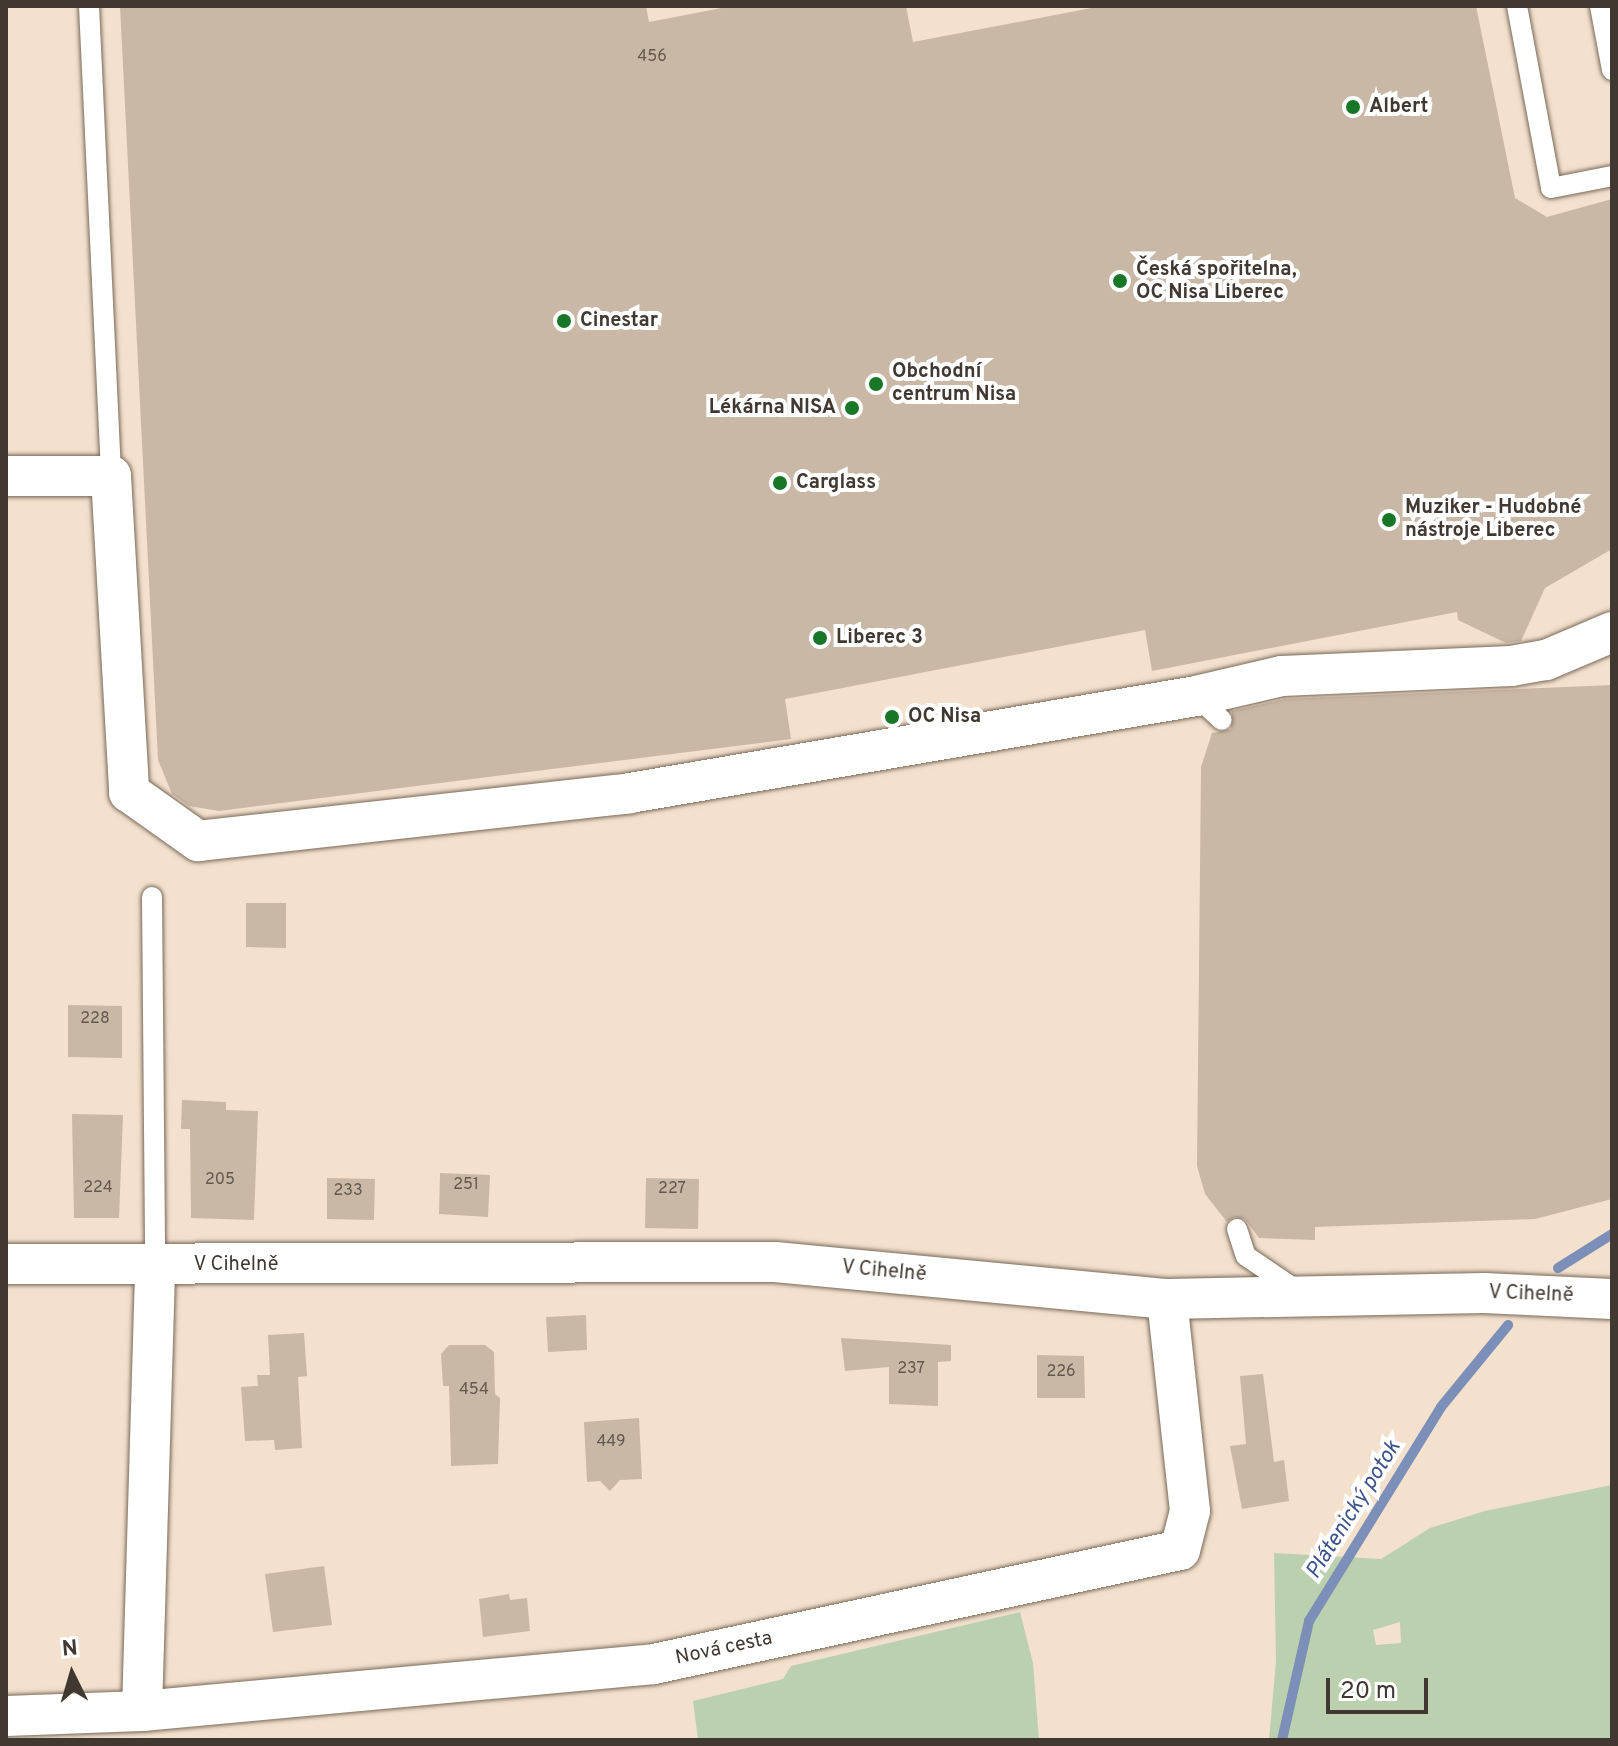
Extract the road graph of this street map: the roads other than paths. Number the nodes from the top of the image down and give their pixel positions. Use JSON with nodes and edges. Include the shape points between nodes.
{"nodes":[{"id":1,"x":89,"y":6,"type":"edge"},
{"id":2,"x":1517,"y":6,"type":"edge"},
{"id":3,"x":1600,"y":6,"type":"edge"},
{"id":4,"x":1612,"y":70,"type":"edge"},
{"id":5,"x":1612,"y":176,"type":"edge"},
{"id":6,"x":6,"y":476,"type":"edge"},
{"id":7,"x":111,"y":476,"type":"junction"},
{"id":8,"x":1612,"y":632,"type":"edge"},
{"id":9,"x":152,"y":897,"type":"dead end"},
{"id":10,"x":1237,"y":1229,"type":"dead end"},
{"id":11,"x":6,"y":1264,"type":"edge"},
{"id":12,"x":155,"y":1265,"type":"junction"},
{"id":13,"x":1320,"y":1296,"type":"junction"},
{"id":14,"x":1167,"y":1299,"type":"junction"},
{"id":15,"x":1612,"y":1299,"type":"edge"},
{"id":16,"x":142,"y":1711,"type":"junction"},
{"id":17,"x":6,"y":1716,"type":"edge"}],
"edges":[{"from":1,"to":7,"type":"lane"},
{"from":2,"to":5,"type":"lane","via":[[1551,188]]},
{"from":3,"to":4,"type":"lane"},
{"from":6,"to":7,"type":"street"},
{"from":7,"to":8,"type":"street","via":[[129,792],[198,841],[630,793],[1209,708],[1282,676],[1546,660]]},
{"from":9,"to":12,"type":"lane"},
{"from":10,"to":13,"type":"lane","via":[[1246,1256],[1268,1275]]},
{"from":11,"to":12,"type":"street","name":"V Cihelně"},
{"from":12,"to":14,"type":"street","name":"V Cihelně","via":[[775,1262]]},
{"from":12,"to":16,"type":"street"},
{"from":13,"to":14,"type":"street","name":"V Cihelně"},
{"from":13,"to":15,"type":"street","name":"V Cihelně","via":[[1484,1293]]},
{"from":14,"to":16,"type":"street","name":"Nová cesta","via":[[1190,1511],[1180,1550],[654,1664]]},
{"from":16,"to":17,"type":"street","name":"Nová cesta"}]}
